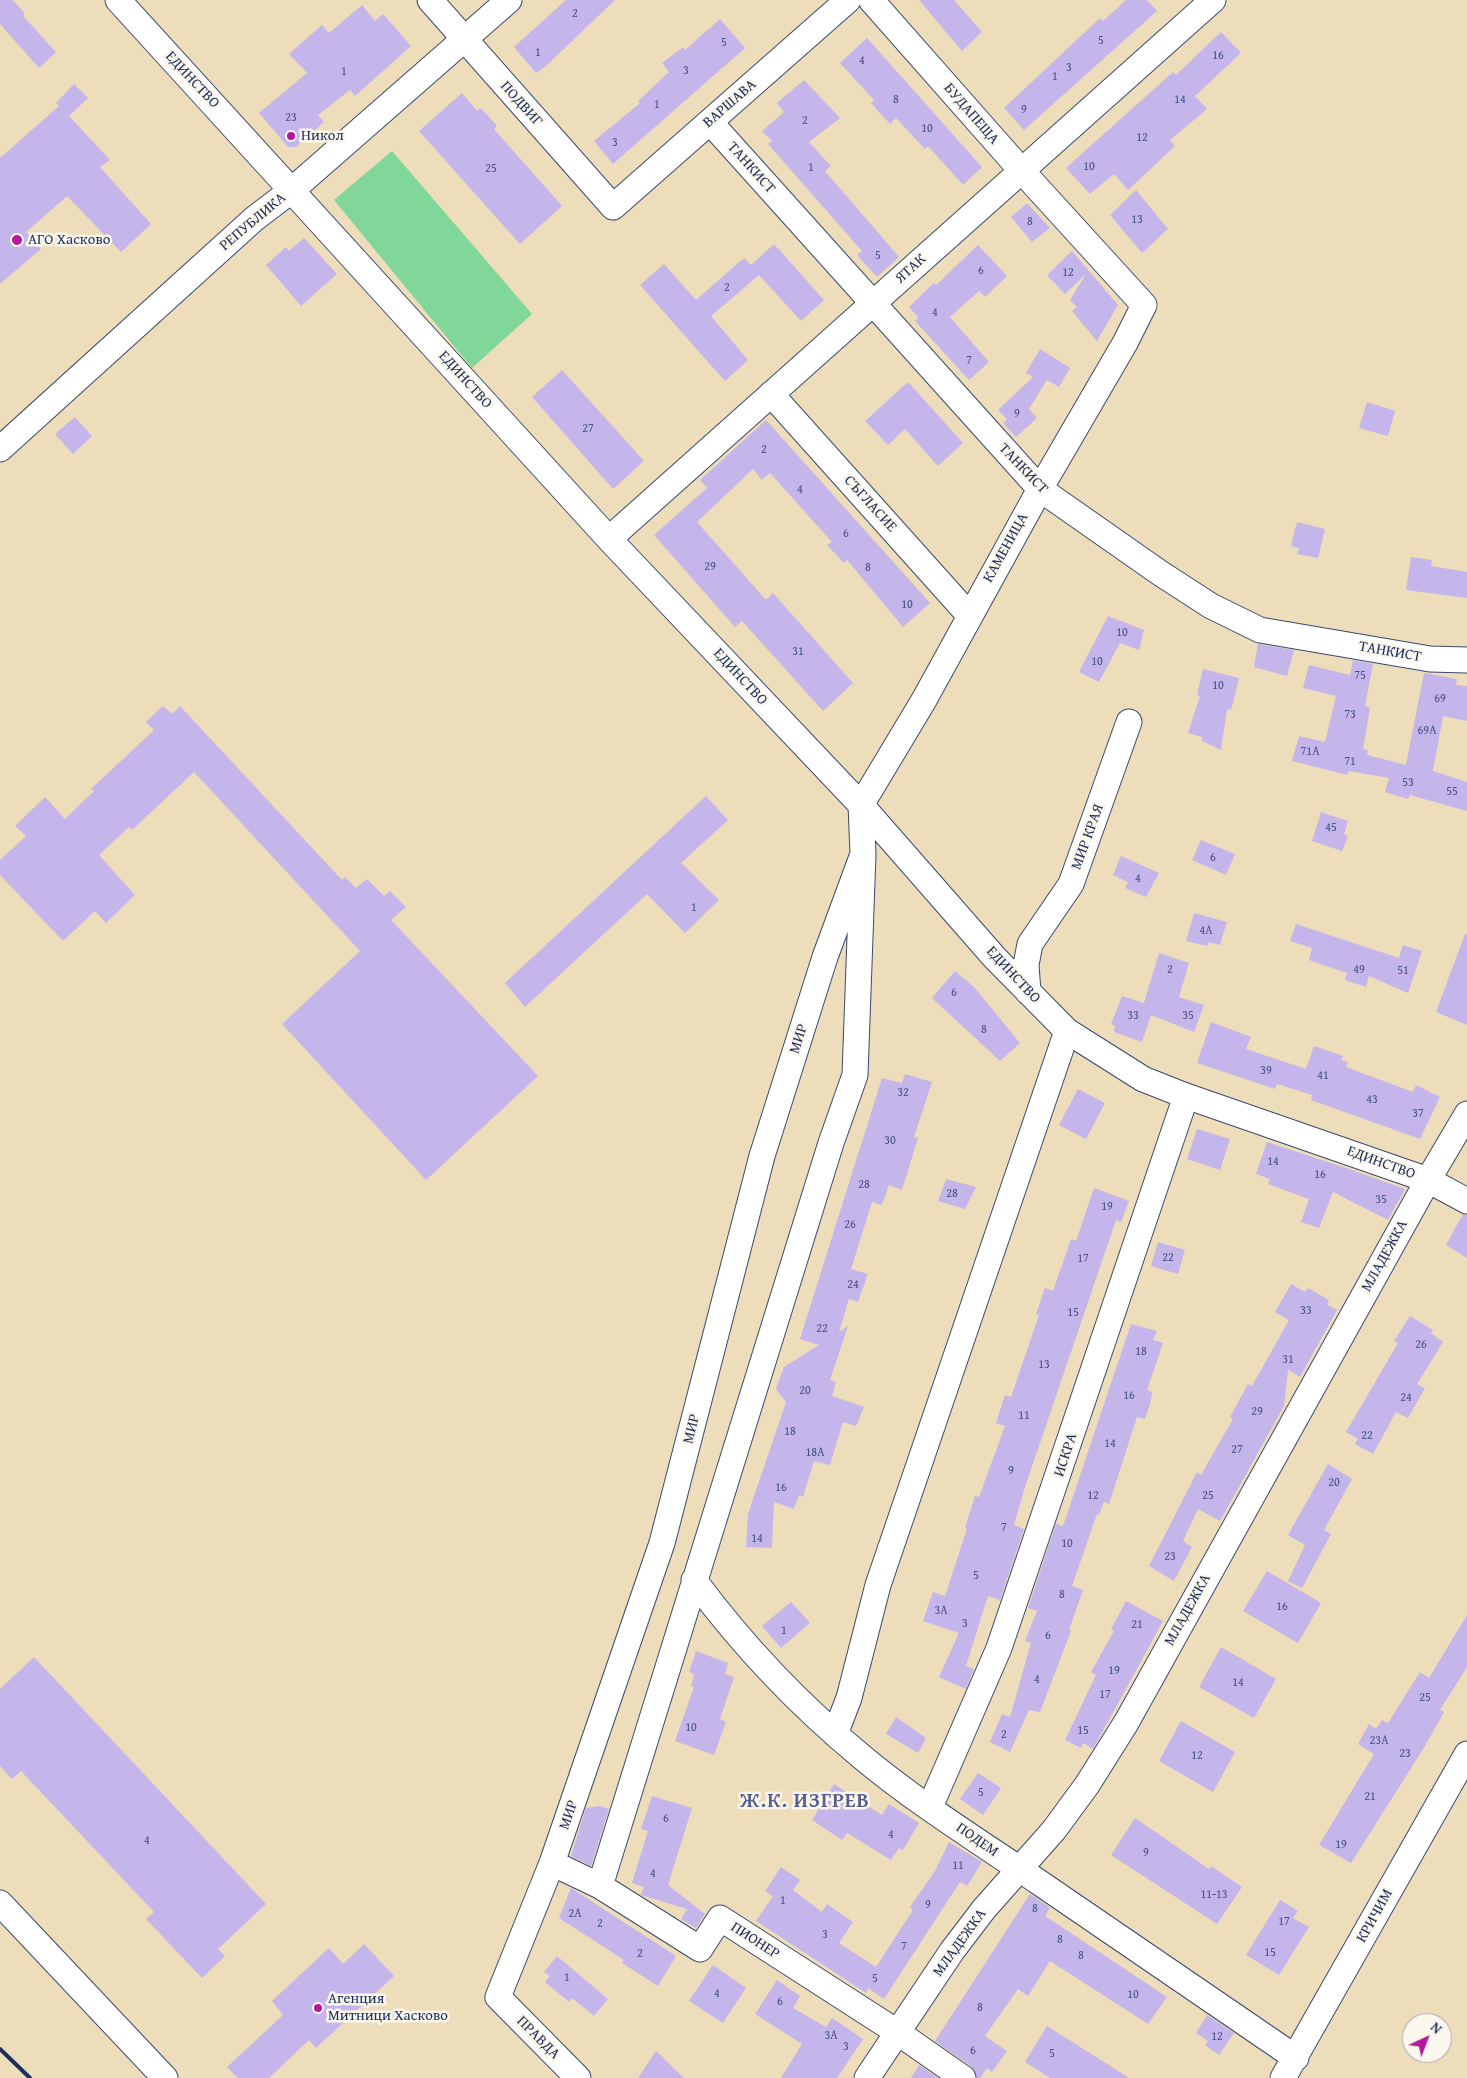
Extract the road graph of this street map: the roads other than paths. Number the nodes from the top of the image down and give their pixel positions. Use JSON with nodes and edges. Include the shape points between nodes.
{"nodes":[{"id":1,"x":118,"y":0,"type":"edge"},
{"id":2,"x":430,"y":0,"type":"edge"},
{"id":3,"x":509,"y":0,"type":"edge"},
{"id":4,"x":848,"y":0,"type":"edge"},
{"id":5,"x":871,"y":0,"type":"edge"},
{"id":6,"x":1213,"y":0,"type":"edge"},
{"id":7,"x":464,"y":40,"type":"junction"},
{"id":8,"x":710,"y":122,"type":"junction"},
{"id":9,"x":1021,"y":170,"type":"junction"},
{"id":10,"x":292,"y":190,"type":"junction"},
{"id":11,"x":613,"y":207,"type":"joint"},
{"id":12,"x":1074,"y":226,"type":"joint"},
{"id":13,"x":872,"y":303,"type":"junction"},
{"id":14,"x":771,"y":394,"type":"junction"},
{"id":15,"x":0,"y":449,"type":"edge"},
{"id":16,"x":1040,"y":489,"type":"junction"},
{"id":17,"x":610,"y":539,"type":"junction"},
{"id":18,"x":969,"y":615,"type":"junction"},
{"id":19,"x":1467,"y":660,"type":"edge"},
{"id":20,"x":1130,"y":722,"type":"dead end"},
{"id":21,"x":861,"y":805,"type":"junction"},
{"id":22,"x":863,"y":854,"type":"junction"},
{"id":23,"x":1030,"y":944,"type":"junction"},
{"id":24,"x":996,"y":958,"type":"junction"},
{"id":25,"x":1028,"y":992,"type":"junction"},
{"id":26,"x":1067,"y":1031,"type":"junction"},
{"id":27,"x":1186,"y":1096,"type":"junction"},
{"id":28,"x":1467,"y":1114,"type":"edge"},
{"id":29,"x":1428,"y":1180,"type":"junction"},
{"id":30,"x":1467,"y":1201,"type":"edge"},
{"id":31,"x":694,"y":1580,"type":"junction"},
{"id":32,"x":835,"y":1734,"type":"junction"},
{"id":33,"x":1467,"y":1754,"type":"edge"},
{"id":34,"x":930,"y":1808,"type":"junction"},
{"id":35,"x":552,"y":1863,"type":"junction"},
{"id":36,"x":1019,"y":1868,"type":"junction"},
{"id":37,"x":600,"y":1886,"type":"junction"},
{"id":38,"x":0,"y":1903,"type":"edge"},
{"id":39,"x":498,"y":1997,"type":"joint"},
{"id":40,"x":897,"y":2032,"type":"junction"},
{"id":41,"x":1290,"y":2068,"type":"edge"},
{"id":42,"x":165,"y":2078,"type":"edge"},
{"id":43,"x":578,"y":2078,"type":"edge"},
{"id":44,"x":866,"y":2078,"type":"edge"},
{"id":45,"x":963,"y":2078,"type":"edge"}],
"edges":[{"from":1,"to":10,"type":"street","name":"ЕДИНСТВО"},
{"from":2,"to":7,"type":"street","name":"ПОДВИГ"},
{"from":3,"to":7,"type":"street","name":"РЕПУБЛИКА"},
{"from":4,"to":8,"type":"street","name":"ВАРШАВА"},
{"from":5,"to":9,"type":"street","name":"БУДАПЕЩА"},
{"from":6,"to":9,"type":"street","name":"ЯТАК"},
{"from":7,"to":10,"type":"street","name":"РЕПУБЛИКА"},
{"from":7,"to":11,"type":"street","name":"ПОДВИГ"},
{"from":8,"to":11,"type":"street","name":"ВАРШАВА"},
{"from":8,"to":13,"type":"street","name":"ТАНКИСТ"},
{"from":9,"to":12,"type":"street","name":"БУДАПЕЩА"},
{"from":9,"to":13,"type":"street","name":"ЯТАК"},
{"from":10,"to":15,"type":"street","name":"РЕПУБЛИКА","via":[[254,219]]},
{"from":10,"to":17,"type":"street","name":"ЕДИНСТВО"},
{"from":12,"to":16,"type":"street","name":"КАМЕНИЦА","via":[[1144,305]]},
{"from":13,"to":14,"type":"street","name":"ЯТАК"},
{"from":13,"to":16,"type":"street","name":"ТАНКИСТ"},
{"from":14,"to":17,"type":"street","name":"ЯТАК"},
{"from":14,"to":18,"type":"street","name":"СЪГЛАСИЕ"},
{"from":16,"to":18,"type":"street","name":"КАМЕНИЦА"},
{"from":16,"to":19,"type":"street","name":"ТАНКИСТ","via":[[1203,601],[1260,630],[1430,659]]},
{"from":17,"to":21,"type":"street","name":"ЕДИНСТВО"},
{"from":18,"to":21,"type":"street","name":"КАМЕНИЦА","via":[[924,700]]},
{"from":20,"to":23,"type":"street","name":"МИР КРАЯ","via":[[1071,884]]},
{"from":21,"to":22,"type":"street","name":"МИР"},
{"from":21,"to":24,"type":"street","name":"ЕДИНСТВО"},
{"from":22,"to":31,"type":"street","name":"МИР","via":[[855,1075],[831,1142]]},
{"from":22,"to":35,"type":"street","name":"МИР","via":[[825,957],[762,1156],[662,1543]]},
{"from":23,"to":24,"type":"street","name":"МИР КРАЯ"},
{"from":23,"to":25,"type":"street","name":"МИР КРАЯ","via":[[1026,965]]},
{"from":24,"to":25,"type":"street","name":"ЕДИНСТВО"},
{"from":25,"to":26,"type":"street","name":"ЕДИНСТВО"},
{"from":26,"to":27,"type":"street","name":"ЕДИНСТВО","via":[[1143,1079]]},
{"from":26,"to":32,"type":"street","via":[[878,1585],[849,1698]]},
{"from":27,"to":29,"type":"street","name":"ЕДИНСТВО"},
{"from":27,"to":34,"type":"street","name":"ИСКРА","via":[[1005,1631]]},
{"from":28,"to":29,"type":"street","name":"МЛАДЕЖКА"},
{"from":29,"to":30,"type":"street","name":"ЕДИНСТВО"},
{"from":29,"to":36,"type":"street","name":"МЛАДЕЖКА","via":[[1126,1723],[1054,1830]]},
{"from":31,"to":32,"type":"street","name":"ПОДЕМ","via":[[757,1658]]},
{"from":31,"to":37,"type":"street","name":"МИР"},
{"from":32,"to":34,"type":"street","name":"ПОДЕМ"},
{"from":33,"to":41,"type":"street","name":"КРИЧИМ"},
{"from":34,"to":36,"type":"street","name":"ПОДЕМ"},
{"from":35,"to":37,"type":"street","name":"ПИОНЕР"},
{"from":35,"to":39,"type":"street","name":"МИР"},
{"from":36,"to":40,"type":"street","name":"МЛАДЕЖКА","via":[[952,1951]]},
{"from":36,"to":41,"type":"street","name":"ПОДЕМ"},
{"from":37,"to":40,"type":"street","name":"ПИОНЕР","via":[[700,1949],[720,1918]]},
{"from":38,"to":42,"type":"street"},
{"from":39,"to":43,"type":"street","name":"ПРАВДА"},
{"from":40,"to":44,"type":"street","name":"МЛАДЕЖКА"},
{"from":40,"to":45,"type":"street","name":"ПИОНЕР"}]}
